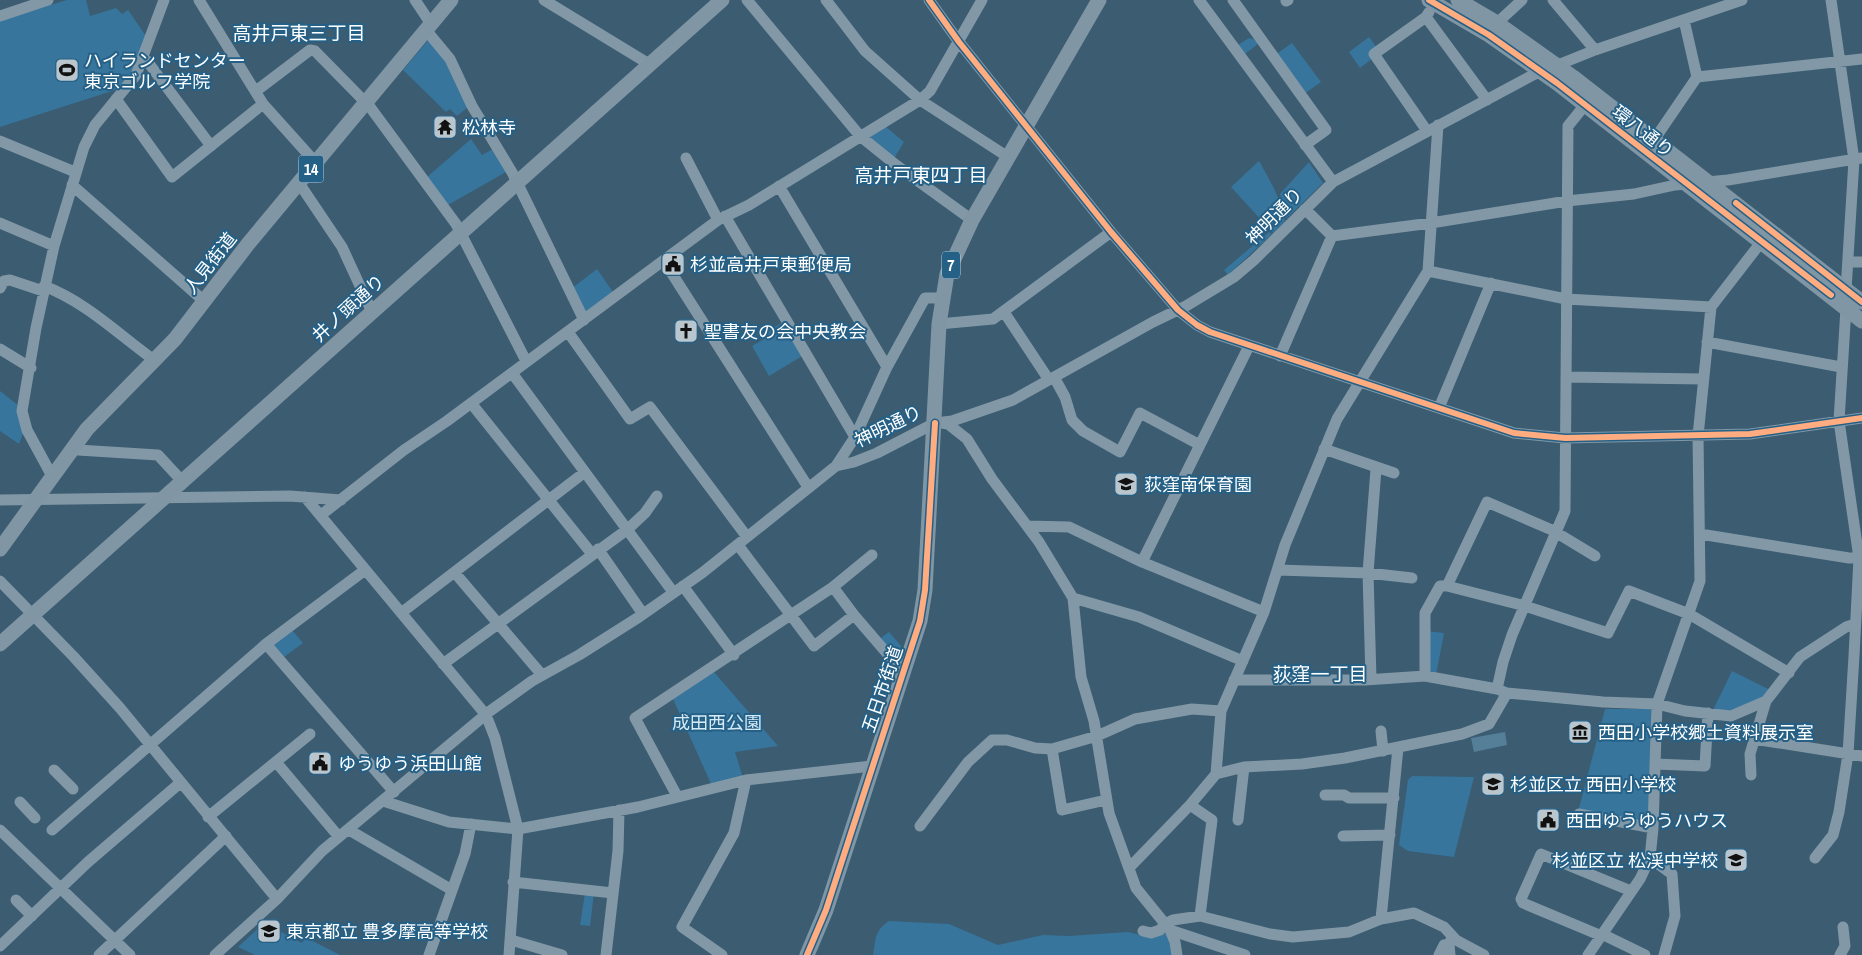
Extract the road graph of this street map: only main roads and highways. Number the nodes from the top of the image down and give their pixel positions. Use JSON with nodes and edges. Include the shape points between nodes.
{"nodes":[{"id":1,"x":451,"y":0,"type":"edge"},
{"id":2,"x":722,"y":0,"type":"edge"},
{"id":3,"x":1099,"y":0,"type":"edge"},
{"id":4,"x":1458,"y":0,"type":"edge"},
{"id":5,"x":1431,"y":1,"type":"edge"},
{"id":6,"x":1862,"y":302,"type":"edge"},
{"id":7,"x":1862,"y":321,"type":"edge"},
{"id":8,"x":0,"y":549,"type":"edge"},
{"id":9,"x":0,"y":644,"type":"edge"},
{"id":10,"x":808,"y":955,"type":"edge"}],
"edges":[{"from":1,"to":8,"type":"main road","name":"人見街道","number":"14","via":[[174,340],[87,429]]},
{"from":2,"to":9,"type":"main road","name":"井ノ頭通り"},
{"from":3,"to":10,"type":"main road","name":"五日市街道","number":"7","via":[[972,220],[950,268],[939,324],[925,590],[920,621],[826,910]]},
{"from":4,"to":6,"type":"main road","name":"環八通り","via":[[1558,66]]},
{"from":5,"to":7,"type":"main road","name":"環八通り","via":[[1542,72]]}]}
